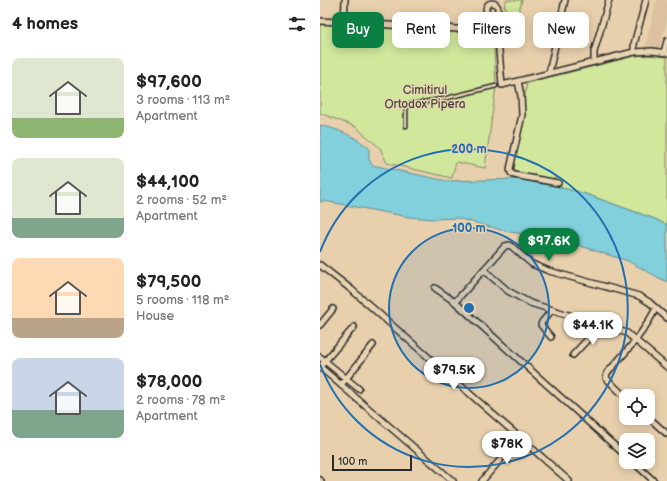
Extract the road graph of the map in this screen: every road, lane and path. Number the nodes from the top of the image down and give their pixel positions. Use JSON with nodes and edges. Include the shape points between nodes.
{"nodes":[{"id":1,"x":345,"y":0,"type":"edge"},
{"id":2,"x":565,"y":0,"type":"edge"},
{"id":3,"x":609,"y":0,"type":"edge"},
{"id":4,"x":646,"y":0,"type":"edge"},
{"id":5,"x":494,"y":2,"type":"edge"},
{"id":6,"x":344,"y":12,"type":"edge"},
{"id":7,"x":487,"y":12,"type":"edge"},
{"id":8,"x":498,"y":12,"type":"edge"},
{"id":9,"x":320,"y":21,"type":"edge"},
{"id":10,"x":332,"y":22,"type":"edge"},
{"id":11,"x":384,"y":24,"type":"edge"},
{"id":12,"x":458,"y":29,"type":"edge"},
{"id":13,"x":667,"y":40,"type":"edge"},
{"id":14,"x":499,"y":48,"type":"edge"},
{"id":15,"x":634,"y":52,"type":"junction"},
{"id":16,"x":665,"y":52,"type":"edge"},
{"id":17,"x":594,"y":62,"type":"junction"},
{"id":18,"x":549,"y":73,"type":"junction"},
{"id":19,"x":518,"y":81,"type":"junction"},
{"id":20,"x":502,"y":85,"type":"junction"},
{"id":21,"x":496,"y":86,"type":"joint"},
{"id":22,"x":406,"y":126,"type":"dead end"},
{"id":23,"x":558,"y":183,"type":"dead end"},
{"id":24,"x":320,"y":265,"type":"edge"},
{"id":25,"x":484,"y":270,"type":"junction"},
{"id":26,"x":435,"y":288,"type":"dead end"},
{"id":27,"x":455,"y":302,"type":"junction"},
{"id":28,"x":656,"y":308,"type":"junction"},
{"id":29,"x":333,"y":309,"type":"dead end"},
{"id":30,"x":552,"y":310,"type":"junction"},
{"id":31,"x":667,"y":318,"type":"edge"},
{"id":32,"x":600,"y":324,"type":"junction"},
{"id":33,"x":320,"y":325,"type":"edge"},
{"id":34,"x":354,"y":327,"type":"dead end"},
{"id":35,"x":551,"y":337,"type":"dead end"},
{"id":36,"x":636,"y":340,"type":"junction"},
{"id":37,"x":373,"y":345,"type":"dead end"},
{"id":38,"x":573,"y":355,"type":"dead end"},
{"id":39,"x":320,"y":357,"type":"edge"},
{"id":40,"x":325,"y":361,"type":"junction"},
{"id":41,"x":320,"y":367,"type":"edge"},
{"id":42,"x":667,"y":368,"type":"edge"},
{"id":43,"x":346,"y":378,"type":"junction"},
{"id":44,"x":341,"y":385,"type":"junction"},
{"id":45,"x":359,"y":389,"type":"dead end"},
{"id":46,"x":619,"y":391,"type":"edge"},
{"id":47,"x":655,"y":423,"type":"edge"},
{"id":48,"x":667,"y":434,"type":"edge"},
{"id":49,"x":520,"y":437,"type":"junction"},
{"id":50,"x":619,"y":450,"type":"edge"},
{"id":51,"x":641,"y":469,"type":"edge"},
{"id":52,"x":453,"y":481,"type":"edge"},
{"id":53,"x":482,"y":481,"type":"edge"},
{"id":54,"x":568,"y":481,"type":"edge"},
{"id":55,"x":654,"y":481,"type":"edge"}],
"edges":[{"from":1,"to":6,"type":"street"},
{"from":2,"to":18,"type":"street"},
{"from":3,"to":17,"type":"street","via":[[594,52]]},
{"from":4,"to":15,"type":"street"},
{"from":5,"to":7,"type":"street","via":[[489,4]]},
{"from":5,"to":8,"type":"street"},
{"from":9,"to":10,"type":"street"},
{"from":11,"to":12,"type":"street"},
{"from":13,"to":16,"type":"street"},
{"from":14,"to":20,"type":"street"},
{"from":15,"to":16,"type":"street"},
{"from":15,"to":17,"type":"street"},
{"from":17,"to":18,"type":"street"},
{"from":18,"to":19,"type":"street"},
{"from":19,"to":20,"type":"street"},
{"from":19,"to":23,"type":"street","via":[[522,115],[511,173]]},
{"from":20,"to":21,"type":"street"},
{"from":21,"to":22,"type":"lane","via":[[443,99],[406,104]]},
{"from":24,"to":49,"type":"street"},
{"from":25,"to":27,"type":"street"},
{"from":25,"to":28,"type":"street","via":[[505,246],[510,245],[540,268],[639,296]]},
{"from":25,"to":30,"type":"street","via":[[508,291]]},
{"from":26,"to":27,"type":"street"},
{"from":27,"to":50,"type":"street"},
{"from":28,"to":31,"type":"street"},
{"from":28,"to":36,"type":"street"},
{"from":29,"to":33,"type":"street"},
{"from":30,"to":32,"type":"street"},
{"from":30,"to":35,"type":"street","via":[[541,325]]},
{"from":32,"to":36,"type":"street","via":[[627,333]]},
{"from":32,"to":38,"type":"street"},
{"from":34,"to":40,"type":"street"},
{"from":36,"to":42,"type":"street"},
{"from":36,"to":46,"type":"street","via":[[607,373],[606,378]]},
{"from":37,"to":43,"type":"street"},
{"from":39,"to":40,"type":"street"},
{"from":40,"to":41,"type":"street"},
{"from":40,"to":43,"type":"street"},
{"from":41,"to":44,"type":"street"},
{"from":43,"to":44,"type":"street"},
{"from":43,"to":45,"type":"street"},
{"from":44,"to":52,"type":"street"},
{"from":47,"to":48,"type":"street"},
{"from":49,"to":53,"type":"street"},
{"from":49,"to":54,"type":"street"},
{"from":51,"to":55,"type":"street"}]}
